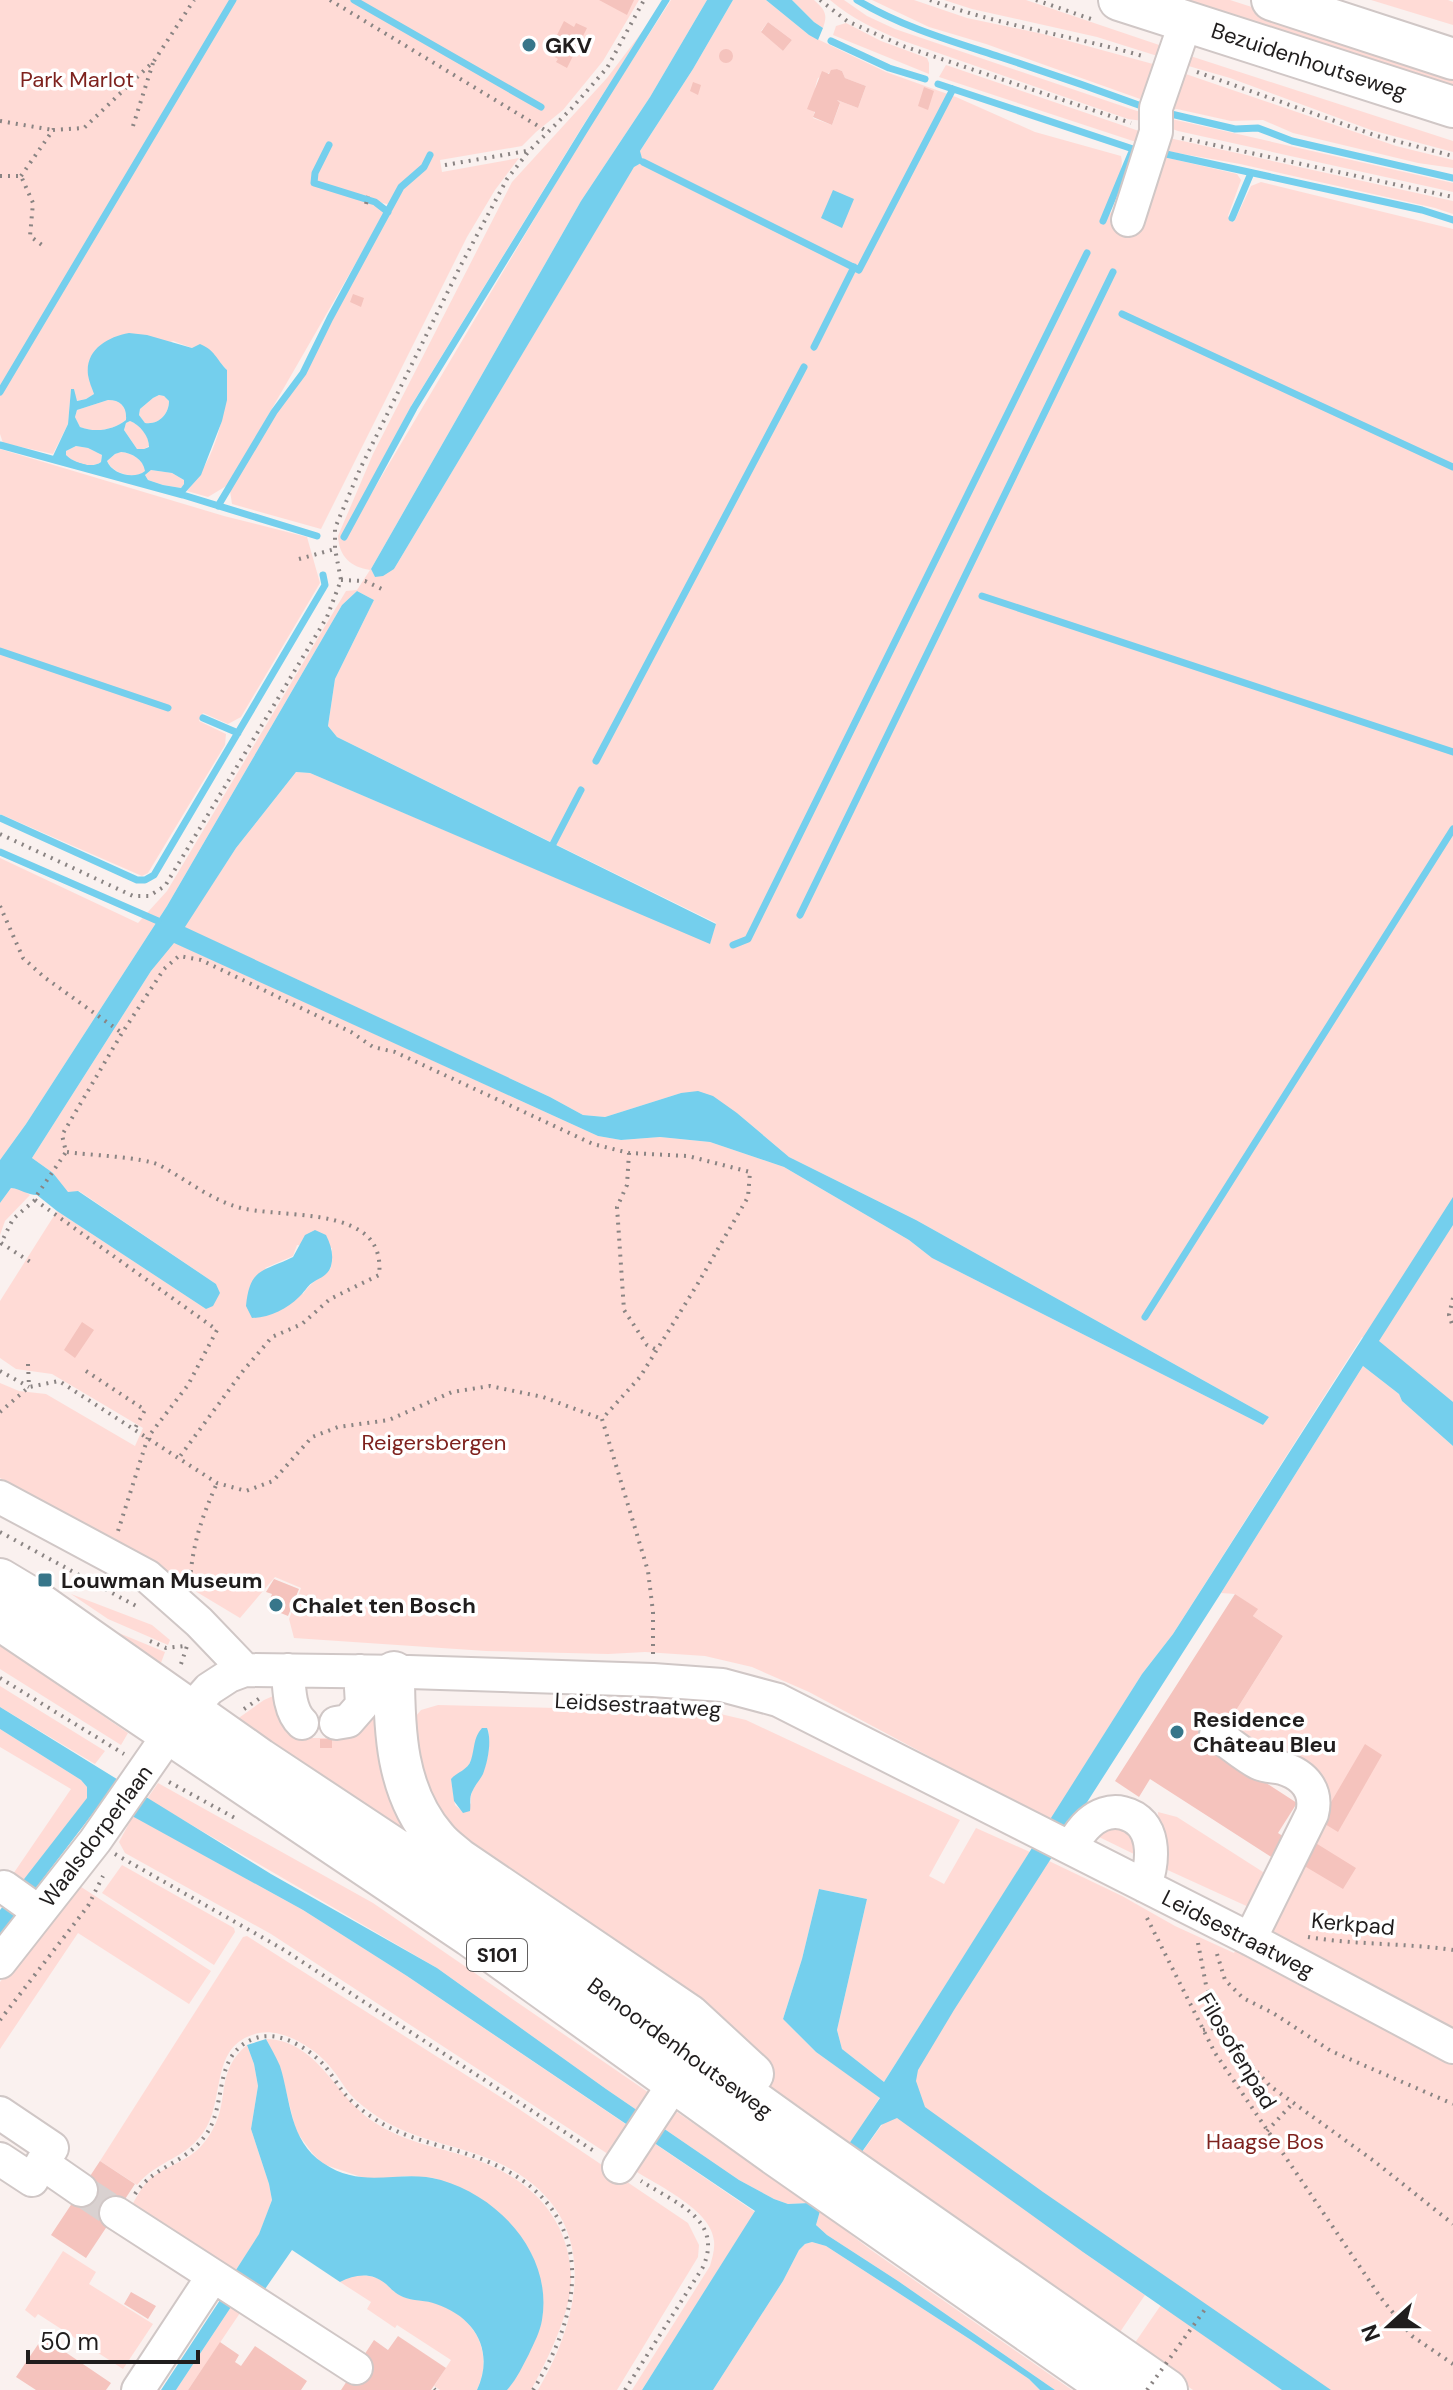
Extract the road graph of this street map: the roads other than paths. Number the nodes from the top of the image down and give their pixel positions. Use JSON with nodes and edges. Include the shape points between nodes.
{"nodes":[{"id":1,"x":1119,"y":0,"type":"edge"},
{"id":2,"x":1272,"y":0,"type":"edge"},
{"id":3,"x":1186,"y":21,"type":"junction"},
{"id":4,"x":1453,"y":59,"type":"edge"},
{"id":5,"x":1453,"y":107,"type":"edge"},
{"id":6,"x":1128,"y":220,"type":"dead end"},
{"id":7,"x":0,"y":1497,"type":"edge"},
{"id":8,"x":0,"y":1579,"type":"edge"},
{"id":9,"x":0,"y":1620,"type":"edge"},
{"id":10,"x":245,"y":1670,"type":"junction"},
{"id":11,"x":288,"y":1670,"type":"junction"},
{"id":12,"x":377,"y":1672,"type":"junction"},
{"id":13,"x":181,"y":1722,"type":"junction"},
{"id":14,"x":302,"y":1723,"type":"dead end"},
{"id":15,"x":336,"y":1723,"type":"dead end"},
{"id":16,"x":1216,"y":1734,"type":"dead end"},
{"id":17,"x":1070,"y":1848,"type":"junction"},
{"id":18,"x":1145,"y":1886,"type":"junction"},
{"id":19,"x":1250,"y":1939,"type":"junction"},
{"id":20,"x":0,"y":1962,"type":"edge"},
{"id":21,"x":1453,"y":2047,"type":"edge"},
{"id":22,"x":666,"y":2094,"type":"junction"},
{"id":23,"x":0,"y":2113,"type":"edge"},
{"id":24,"x":625,"y":2157,"type":"road end"},
{"id":25,"x":0,"y":2159,"type":"edge"},
{"id":26,"x":42,"y":2163,"type":"junction"},
{"id":27,"x":830,"y":2170,"type":"junction"},
{"id":28,"x":81,"y":2190,"type":"tunnel mouth"},
{"id":29,"x":118,"y":2214,"type":"tunnel mouth"},
{"id":30,"x":213,"y":2276,"type":"junction"},
{"id":31,"x":356,"y":2368,"type":"dead end"},
{"id":32,"x":1102,"y":2387,"type":"edge"},
{"id":33,"x":138,"y":2390,"type":"edge"},
{"id":34,"x":1167,"y":2390,"type":"edge"}],
"edges":[{"from":1,"to":3,"type":"main road","name":"Bezuidenhoutseweg"},
{"from":2,"to":4,"type":"main road"},
{"from":3,"to":5,"type":"main road","name":"Bezuidenhoutseweg"},
{"from":3,"to":6,"type":"street","via":[[1156,108],[1156,132]]},
{"from":7,"to":10,"type":"street","via":[[147,1576]]},
{"from":8,"to":13,"type":"main road","number":"S101","via":[[30,1597]]},
{"from":9,"to":13,"type":"main road","number":"S101"},
{"from":10,"to":11,"type":"street","name":"Leidsestraatweg"},
{"from":10,"to":13,"type":"street","name":"Leidsestraatweg","via":[[209,1689]]},
{"from":11,"to":12,"type":"street","name":"Leidsestraatweg"},
{"from":11,"to":14,"type":"street","via":[[290,1697]]},
{"from":12,"to":15,"type":"street","via":[[362,1705],[348,1721]]},
{"from":12,"to":17,"type":"street","name":"Leidsestraatweg","via":[[722,1685],[778,1700]]},
{"from":12,"to":27,"type":"main road","via":[[394,1717],[397,1751],[413,1803],[437,1840],[689,2015],[756,2076]]},
{"from":13,"to":20,"type":"street","name":"Waalsdorperlaan","via":[[142,1776],[110,1837],[22,1900]]},
{"from":13,"to":22,"type":"main road","name":"Benoordenhoutseweg","number":"S101","via":[[470,1936]]},
{"from":13,"to":27,"type":"main road","name":"Benoordenhoutseweg","number":"S101","via":[[260,1759],[485,1908]]},
{"from":16,"to":19,"type":"street","via":[[1260,1764],[1294,1773],[1313,1791],[1312,1814]]},
{"from":17,"to":18,"type":"street","name":"Leidsestraatweg"},
{"from":17,"to":18,"type":"street","via":[[1102,1814],[1128,1814],[1145,1827],[1150,1839],[1152,1860]]},
{"from":18,"to":19,"type":"street","name":"Leidsestraatweg"},
{"from":19,"to":21,"type":"street","name":"Leidsestraatweg"},
{"from":22,"to":24,"type":"street"},
{"from":22,"to":27,"type":"main road","name":"Benoordenhoutseweg","number":"S101"},
{"from":23,"to":26,"type":"street","via":[[52,2148]]},
{"from":25,"to":26,"type":"street","via":[[32,2180]]},
{"from":26,"to":28,"type":"street"},
{"from":27,"to":32,"type":"main road","name":"Benoordenhoutseweg","number":"S101"},
{"from":27,"to":34,"type":"main road","name":"Benoordenhoutseweg","number":"S101"},
{"from":29,"to":30,"type":"street"},
{"from":30,"to":31,"type":"street"},
{"from":30,"to":33,"type":"street"}]}
